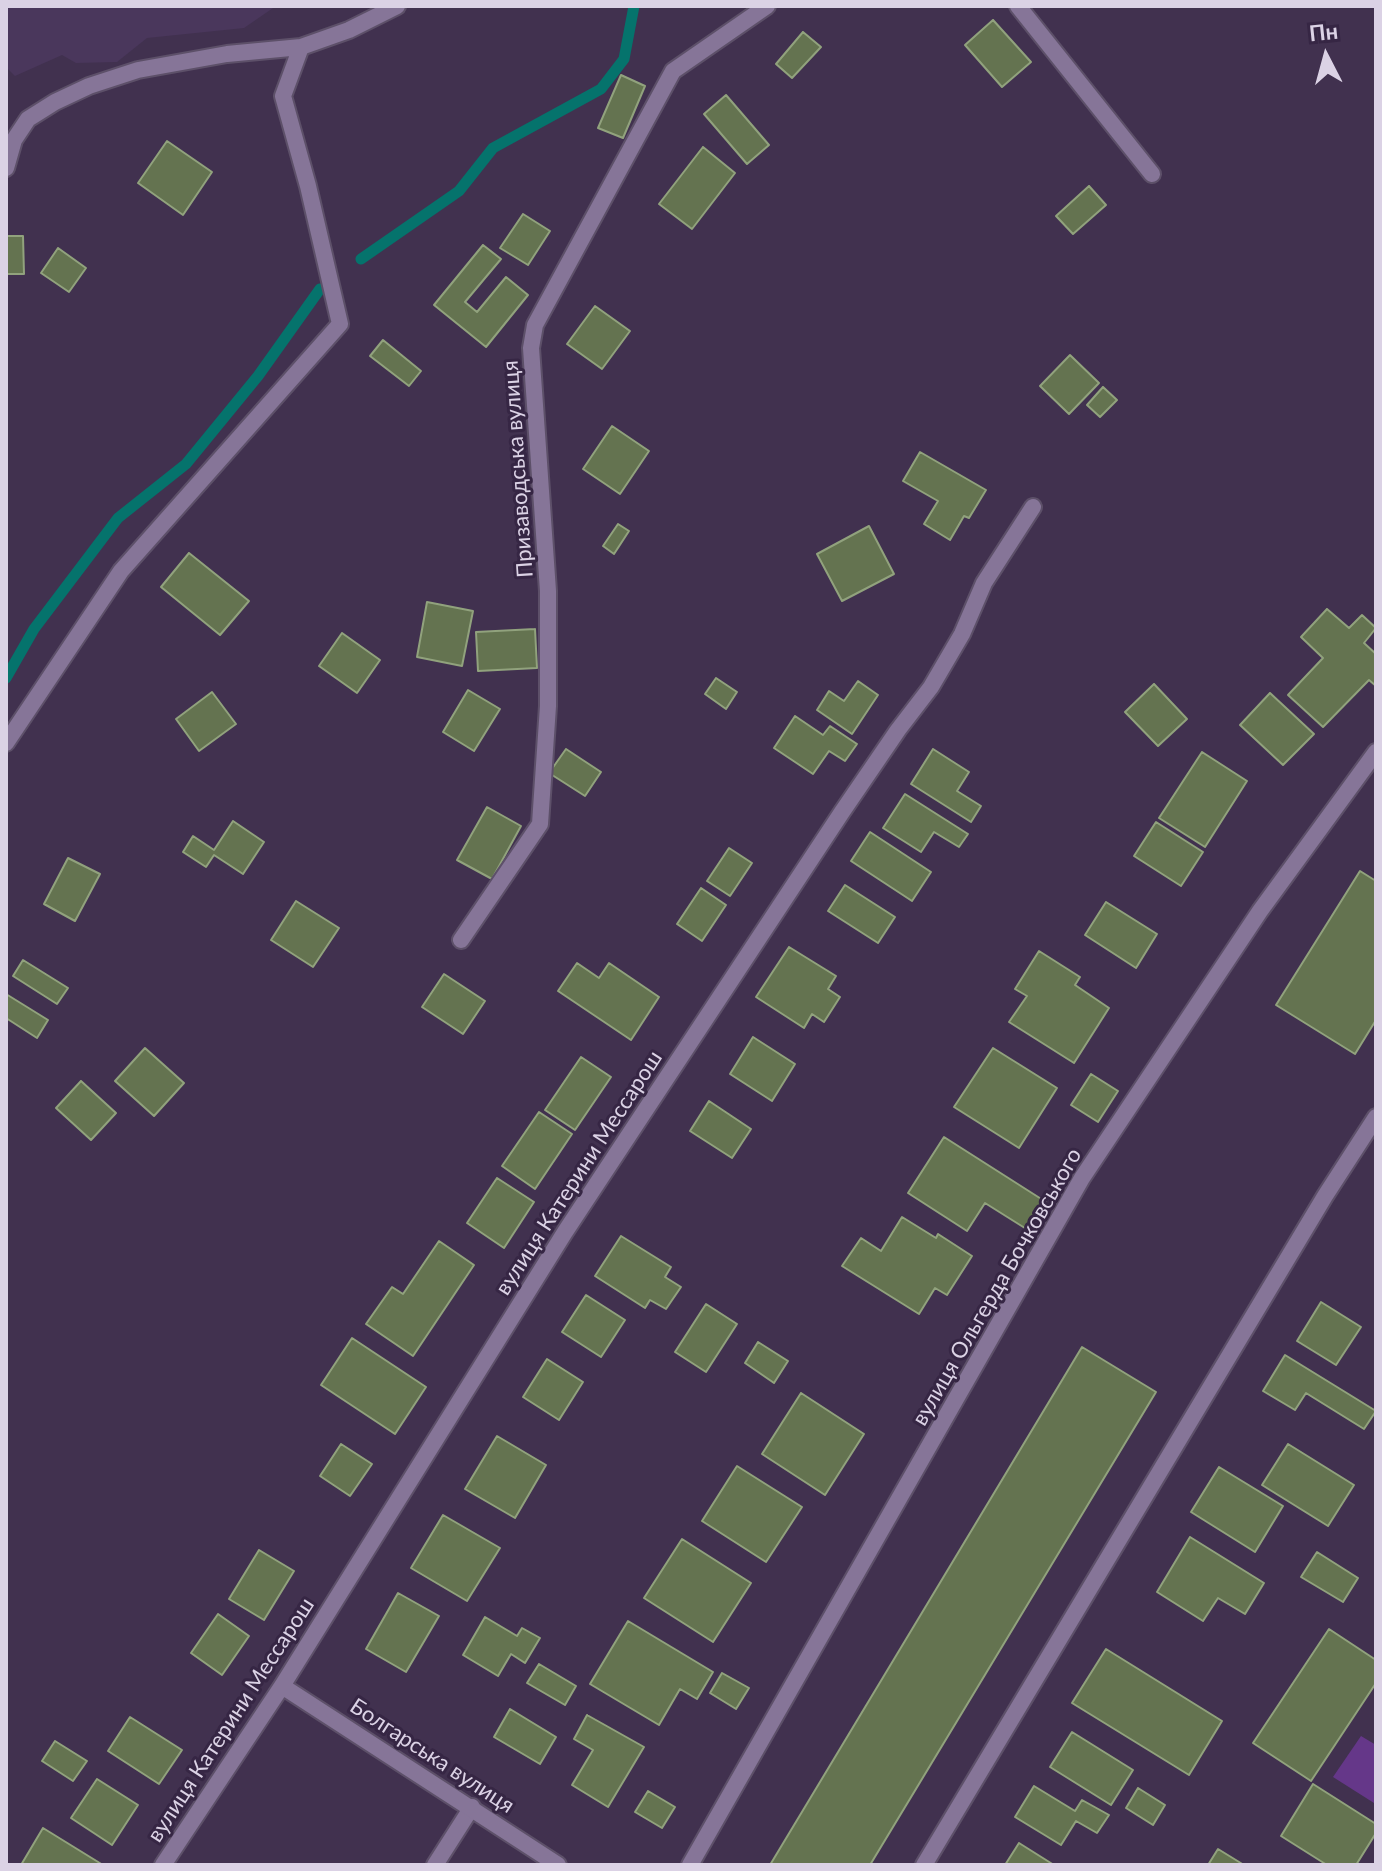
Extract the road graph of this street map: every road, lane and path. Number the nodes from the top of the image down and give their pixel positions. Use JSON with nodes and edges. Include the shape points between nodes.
{"nodes":[{"id":1,"x":397,"y":6,"type":"edge"},
{"id":2,"x":767,"y":6,"type":"edge"},
{"id":3,"x":1018,"y":6,"type":"edge"},
{"id":4,"x":301,"y":47,"type":"junction"},
{"id":5,"x":6,"y":168,"type":"edge"},
{"id":6,"x":1152,"y":174,"type":"dead end"},
{"id":7,"x":1033,"y":507,"type":"dead end"},
{"id":8,"x":6,"y":743,"type":"edge"},
{"id":9,"x":1376,"y":752,"type":"edge"},
{"id":10,"x":461,"y":940,"type":"dead end"},
{"id":11,"x":1376,"y":1117,"type":"edge"},
{"id":12,"x":282,"y":1686,"type":"junction"},
{"id":13,"x":472,"y":1807,"type":"junction"},
{"id":14,"x":163,"y":1865,"type":"edge"},
{"id":15,"x":435,"y":1865,"type":"edge"},
{"id":16,"x":558,"y":1865,"type":"edge"},
{"id":17,"x":690,"y":1865,"type":"edge"},
{"id":18,"x":924,"y":1865,"type":"edge"}],
"edges":[{"from":1,"to":4,"type":"street"},
{"from":2,"to":10,"type":"street","name":"Призаводська вулиця","via":[[673,71],[535,325],[531,348],[548,591],[540,824]]},
{"from":3,"to":6,"type":"street"},
{"from":4,"to":5,"type":"street","via":[[138,70],[89,86],[28,119],[14,140]]},
{"from":4,"to":8,"type":"street","via":[[283,96],[340,324],[121,571]]},
{"from":7,"to":12,"type":"street","name":"вулиця Катерини Мессарош","via":[[984,583],[931,687],[842,812],[565,1232]]},
{"from":9,"to":17,"type":"street","name":"вулиця Ольгерда Бочковського","via":[[1260,911],[1082,1178]]},
{"from":11,"to":18,"type":"street"},
{"from":12,"to":13,"type":"street","name":"Болгарська вулиця"},
{"from":12,"to":14,"type":"street","name":"вулиця Катерини Мессарош"},
{"from":13,"to":15,"type":"street"},
{"from":13,"to":16,"type":"street","name":"Болгарська вулиця"}]}
